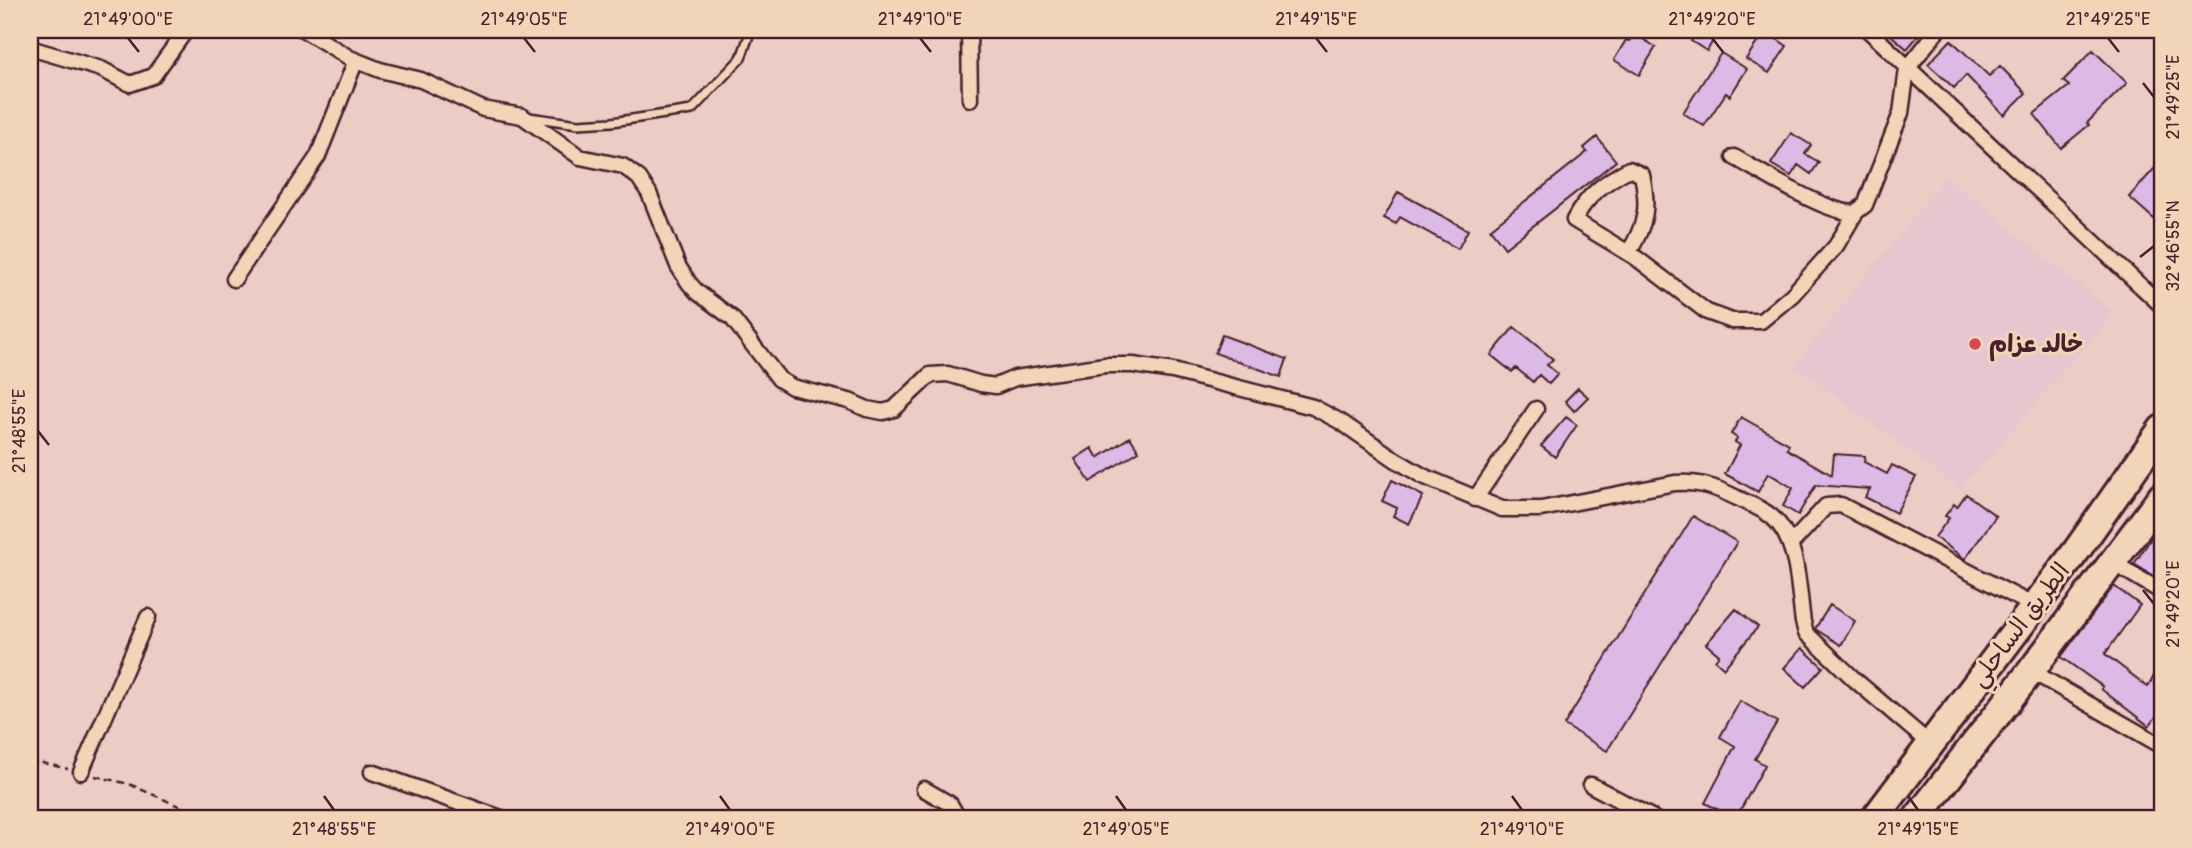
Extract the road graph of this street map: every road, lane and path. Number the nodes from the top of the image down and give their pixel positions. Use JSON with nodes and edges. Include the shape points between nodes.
{"nodes":[{"id":1,"x":186,"y":30,"type":"edge"},
{"id":2,"x":304,"y":30,"type":"edge"},
{"id":3,"x":751,"y":30,"type":"edge"},
{"id":4,"x":969,"y":30,"type":"edge"},
{"id":5,"x":1868,"y":30,"type":"edge"},
{"id":6,"x":1938,"y":30,"type":"edge"},
{"id":7,"x":30,"y":48,"type":"edge"},
{"id":8,"x":356,"y":60,"type":"junction"},
{"id":9,"x":1907,"y":69,"type":"junction"},
{"id":10,"x":970,"y":99,"type":"dead end"},
{"id":11,"x":522,"y":116,"type":"junction"},
{"id":12,"x":1734,"y":157,"type":"dead end"},
{"id":13,"x":1856,"y":212,"type":"junction"},
{"id":14,"x":1635,"y":257,"type":"junction"},
{"id":15,"x":234,"y":279,"type":"dead end"},
{"id":16,"x":2162,"y":306,"type":"edge"},
{"id":17,"x":1536,"y":409,"type":"dead end"},
{"id":18,"x":2162,"y":429,"type":"edge"},
{"id":19,"x":2162,"y":496,"type":"edge"},
{"id":20,"x":1475,"y":499,"type":"junction"},
{"id":21,"x":1791,"y":544,"type":"junction"},
{"id":22,"x":2112,"y":562,"type":"junction"},
{"id":23,"x":2162,"y":592,"type":"edge"},
{"id":24,"x":2034,"y":606,"type":"junction"},
{"id":25,"x":148,"y":617,"type":"dead end"},
{"id":26,"x":2031,"y":671,"type":"junction"},
{"id":27,"x":1930,"y":744,"type":"junction"},
{"id":28,"x":2162,"y":746,"type":"edge"},
{"id":29,"x":30,"y":760,"type":"edge"},
{"id":30,"x":81,"y":772,"type":"junction"},
{"id":31,"x":372,"y":772,"type":"dead end"},
{"id":32,"x":1591,"y":785,"type":"dead end"},
{"id":33,"x":924,"y":789,"type":"dead end"},
{"id":34,"x":206,"y":818,"type":"edge"},
{"id":35,"x":501,"y":818,"type":"edge"},
{"id":36,"x":958,"y":818,"type":"edge"},
{"id":37,"x":1653,"y":818,"type":"edge"},
{"id":38,"x":1875,"y":818,"type":"edge"},
{"id":39,"x":1917,"y":818,"type":"edge"}],
"edges":[{"from":1,"to":7,"type":"street","via":[[153,75],[130,84],[101,69]]},
{"from":2,"to":8,"type":"street"},
{"from":3,"to":11,"type":"lane","via":[[741,58],[692,110],[578,124]]},
{"from":4,"to":10,"type":"street"},
{"from":5,"to":9,"type":"street"},
{"from":6,"to":9,"type":"street"},
{"from":8,"to":11,"type":"street","via":[[421,80],[483,109]]},
{"from":8,"to":15,"type":"street","via":[[318,156]]},
{"from":9,"to":13,"type":"street","via":[[1901,113],[1865,205]]},
{"from":9,"to":16,"type":"street"},
{"from":11,"to":20,"type":"street","via":[[580,157],[623,166],[639,178],[689,283],[732,318],[779,379],[792,387],[883,412],[894,409],[930,375],[948,374],[996,386],[1016,378],[1105,365],[1173,371],[1312,407],[1414,471]]},
{"from":12,"to":13,"type":"street","via":[[1841,212]]},
{"from":13,"to":14,"type":"street","via":[[1836,246],[1792,295],[1761,320],[1732,321],[1707,312]]},
{"from":14,"to":14,"type":"street","via":[[1629,252],[1643,229],[1647,198],[1642,175],[1629,169],[1605,181],[1582,204],[1574,220]]},
{"from":17,"to":20,"type":"street"},
{"from":18,"to":24,"type":"highway","name":"الطريق الساحلي"},
{"from":19,"to":22,"type":"highway","name":"الطريق الساحلي"},
{"from":20,"to":21,"type":"street","via":[[1502,509],[1541,509],[1675,483],[1703,483],[1768,514]]},
{"from":21,"to":24,"type":"street","via":[[1826,506],[1841,505]]},
{"from":21,"to":27,"type":"street","via":[[1802,622],[1812,640]]},
{"from":22,"to":23,"type":"street"},
{"from":22,"to":26,"type":"highway","name":"الطريق الساحلي"},
{"from":24,"to":27,"type":"highway","name":"الطريق الساحلي"},
{"from":25,"to":30,"type":"street"},
{"from":26,"to":28,"type":"street"},
{"from":26,"to":39,"type":"highway","name":"الطريق الساحلي"},
{"from":27,"to":38,"type":"highway","name":"الطريق الساحلي"},
{"from":29,"to":30,"type":"path"},
{"from":30,"to":34,"type":"path","via":[[129,785]]},
{"from":31,"to":35,"type":"street"},
{"from":32,"to":37,"type":"street"},
{"from":33,"to":36,"type":"street","via":[[950,804]]}]}
